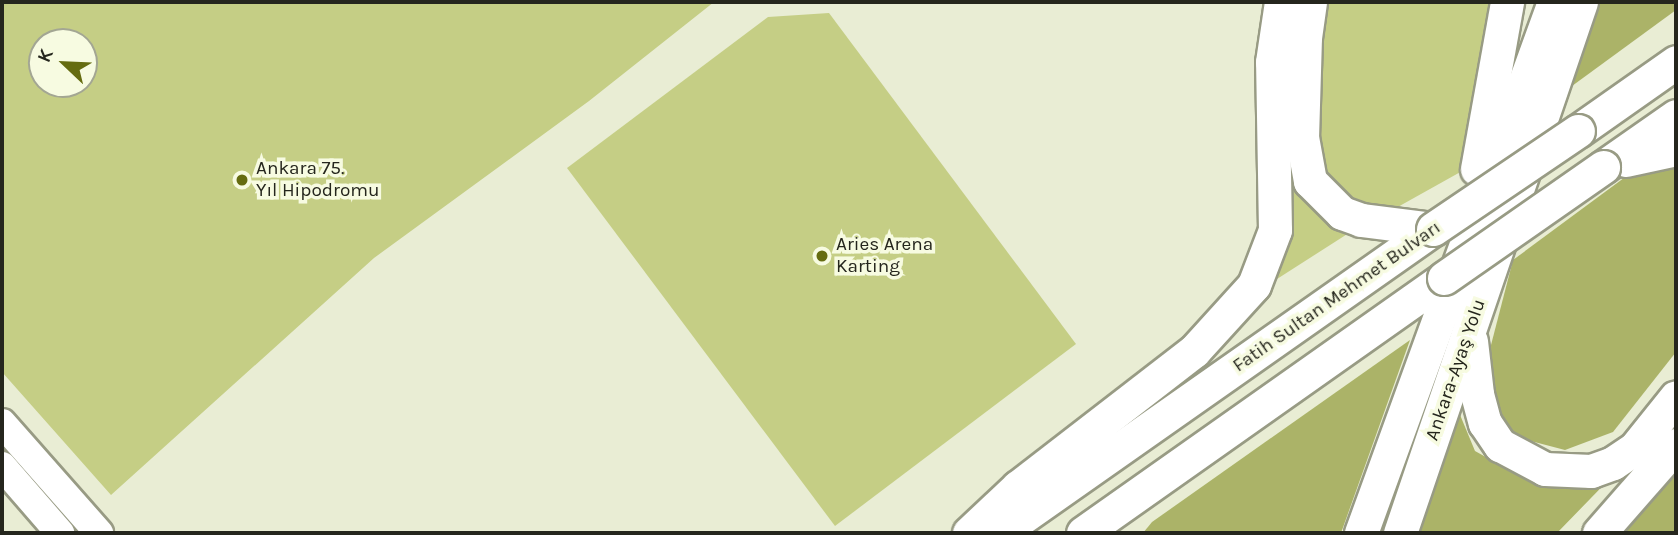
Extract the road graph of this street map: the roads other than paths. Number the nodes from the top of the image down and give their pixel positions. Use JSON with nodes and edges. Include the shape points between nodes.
{"nodes":[{"id":1,"x":1281,"y":2,"type":"edge"},
{"id":2,"x":1310,"y":2,"type":"edge"},
{"id":3,"x":1507,"y":2,"type":"edge"},
{"id":4,"x":1541,"y":2,"type":"edge"},
{"id":5,"x":1554,"y":2,"type":"edge"},
{"id":6,"x":1581,"y":2,"type":"edge"},
{"id":7,"x":1676,"y":62,"type":"edge"},
{"id":8,"x":1524,"y":86,"type":"junction"},
{"id":9,"x":1676,"y":116,"type":"edge"},
{"id":10,"x":1676,"y":149,"type":"edge"},
{"id":11,"x":1604,"y":167,"type":"junction"},
{"id":12,"x":1433,"y":229,"type":"junction"},
{"id":13,"x":1466,"y":237,"type":"junction"},
{"id":14,"x":1470,"y":331,"type":"junction"},
{"id":15,"x":1676,"y":397,"type":"edge"},
{"id":16,"x":2,"y":423,"type":"edge"},
{"id":17,"x":1676,"y":445,"type":"edge"},
{"id":18,"x":2,"y":466,"type":"edge"},
{"id":19,"x":1173,"y":470,"type":"junction"},
{"id":20,"x":60,"y":533,"type":"edge"},
{"id":21,"x":99,"y":533,"type":"edge"},
{"id":22,"x":969,"y":533,"type":"edge"},
{"id":23,"x":1000,"y":533,"type":"edge"},
{"id":24,"x":1083,"y":533,"type":"edge"},
{"id":25,"x":1124,"y":533,"type":"edge"},
{"id":26,"x":1349,"y":533,"type":"edge"},
{"id":27,"x":1361,"y":533,"type":"edge"},
{"id":28,"x":1400,"y":533,"type":"edge"},
{"id":29,"x":1599,"y":533,"type":"edge"}],
"edges":[{"from":1,"to":22,"type":"highway","via":[[1272,62],[1275,230],[1254,285],[1194,351],[1018,487]]},
{"from":2,"to":12,"type":"highway","via":[[1304,37],[1303,137],[1310,181],[1342,213]]},
{"from":3,"to":13,"type":"highway"},
{"from":4,"to":8,"type":"highway"},
{"from":5,"to":8,"type":"highway"},
{"from":6,"to":14,"type":"highway","name":"Ankara-Ayaş Yolu"},
{"from":7,"to":12,"type":"highway","name":"Fatih Sultan Mehmet Bulvarı","bridge":true},
{"from":8,"to":13,"type":"highway"},
{"from":9,"to":11,"type":"highway"},
{"from":10,"to":11,"type":"highway"},
{"from":11,"to":19,"type":"highway","bridge":true},
{"from":12,"to":23,"type":"highway","name":"Fatih Sultan Mehmet Bulvarı"},
{"from":13,"to":26,"type":"highway"},
{"from":13,"to":27,"type":"highway","name":"Ankara-Ayaş Yolu"},
{"from":14,"to":15,"type":"highway","via":[[1476,394],[1485,423],[1500,444],[1545,469],[1591,471],[1613,463],[1635,448]]},
{"from":14,"to":28,"type":"highway","name":"Ankara-Ayaş Yolu"},
{"from":16,"to":21,"type":"main road"},
{"from":17,"to":29,"type":"highway"},
{"from":18,"to":20,"type":"main road"},
{"from":19,"to":24,"type":"highway"},
{"from":19,"to":25,"type":"highway"}]}
